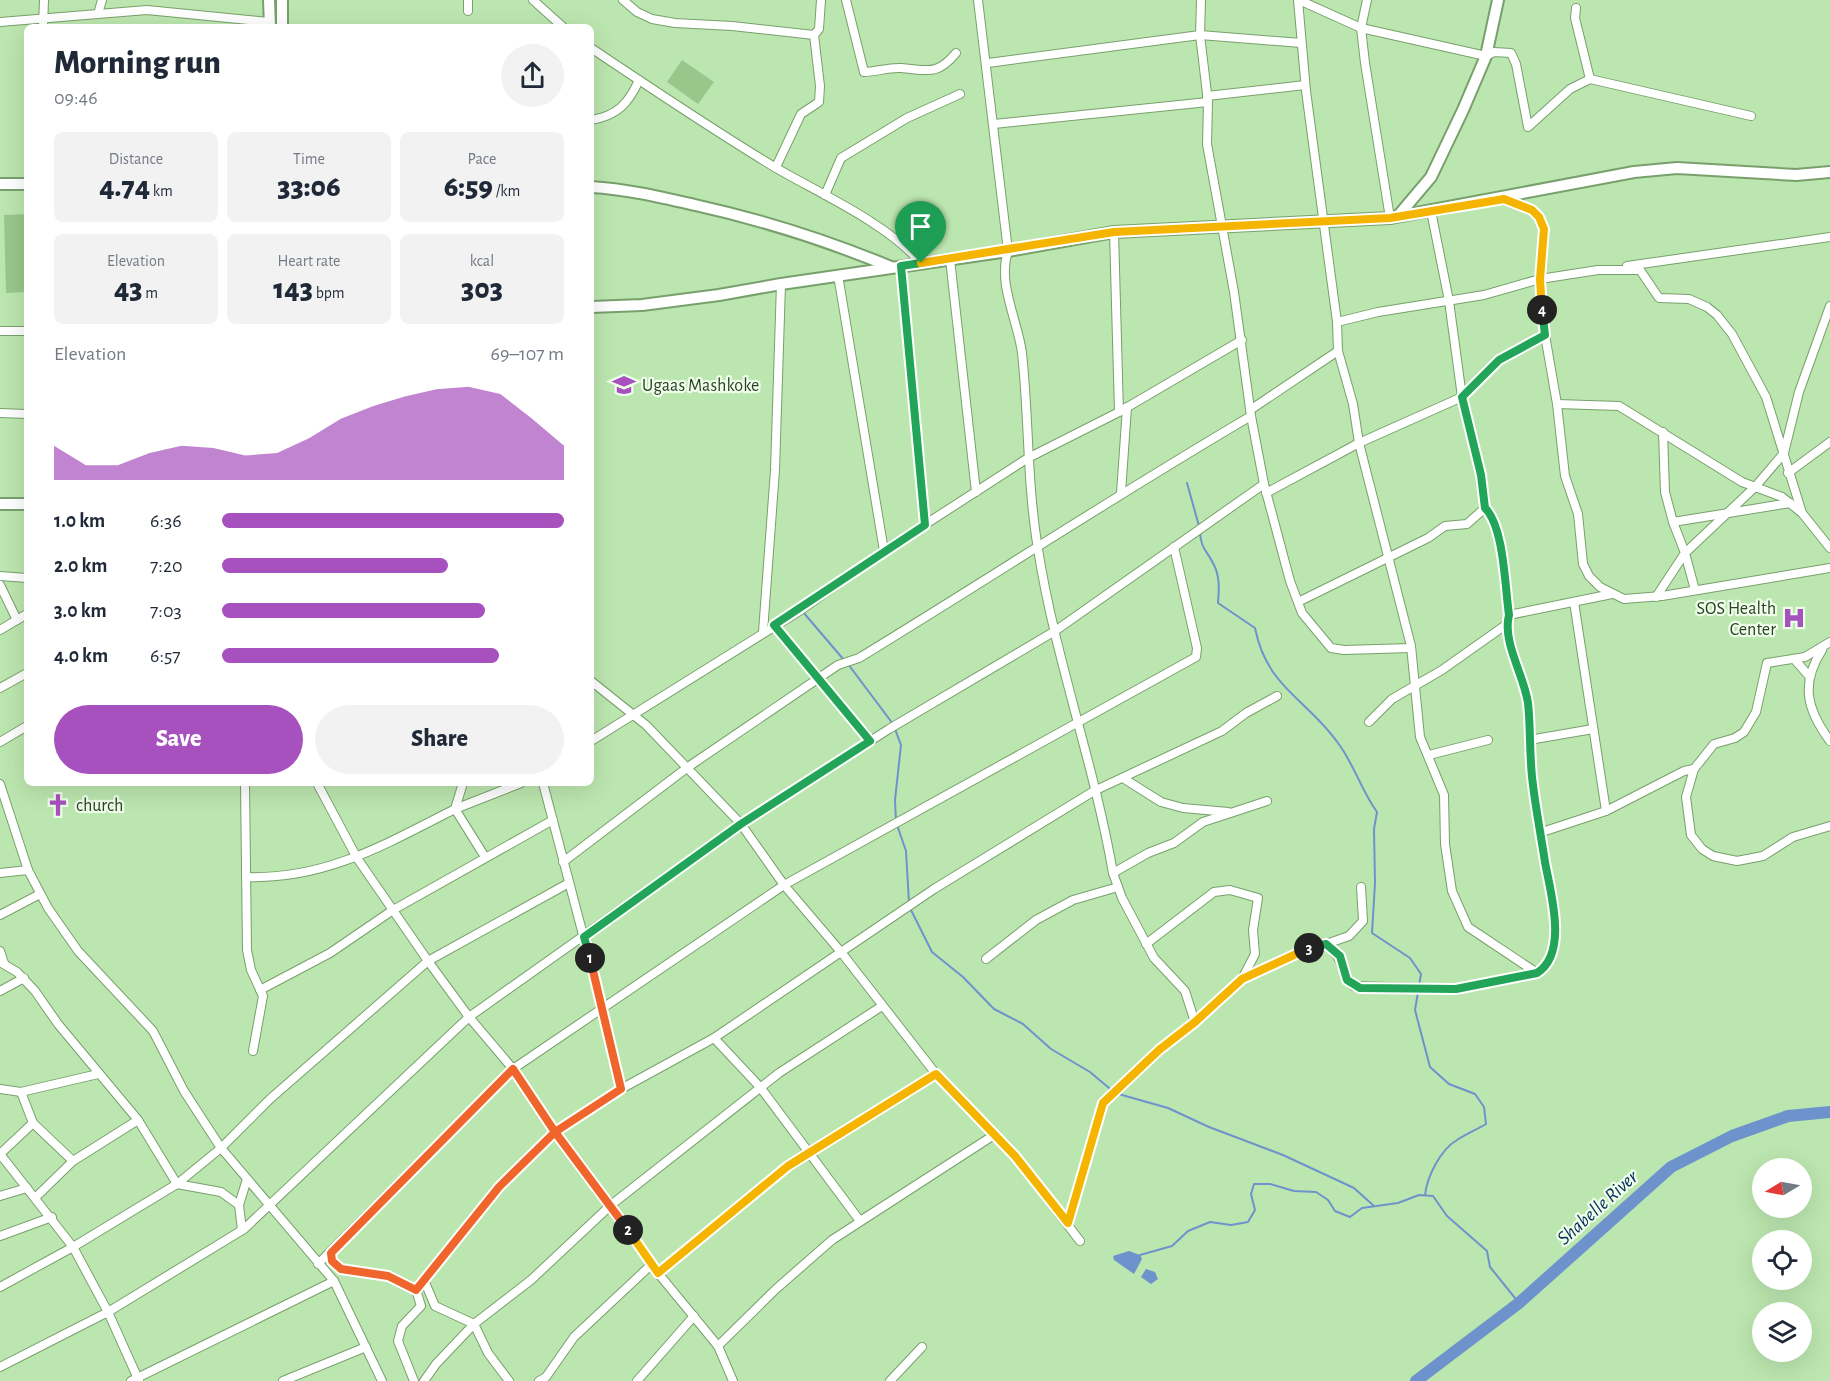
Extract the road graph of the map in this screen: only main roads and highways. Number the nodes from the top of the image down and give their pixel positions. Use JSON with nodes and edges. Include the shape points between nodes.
{"nodes":[{"id":1,"x":269,"y":0,"type":"edge"},
{"id":2,"x":282,"y":0,"type":"edge"},
{"id":3,"x":1498,"y":0,"type":"edge"},
{"id":4,"x":269,"y":24,"type":"edge"},
{"id":5,"x":282,"y":24,"type":"edge"},
{"id":6,"x":1830,"y":172,"type":"edge"},
{"id":7,"x":0,"y":184,"type":"edge"},
{"id":8,"x":24,"y":184,"type":"edge"},
{"id":9,"x":594,"y":187,"type":"edge"},
{"id":10,"x":1394,"y":217,"type":"junction"},
{"id":11,"x":896,"y":267,"type":"junction"},
{"id":12,"x":594,"y":307,"type":"edge"},
{"id":13,"x":0,"y":504,"type":"edge"},
{"id":14,"x":24,"y":504,"type":"edge"}],
"edges":[{"from":1,"to":4,"type":"main road"},
{"from":2,"to":5,"type":"main road"},
{"from":3,"to":10,"type":"main road","via":[[1486,56],[1436,169]]},
{"from":6,"to":10,"type":"main road","via":[[1796,175],[1677,168],[1634,172]]},
{"from":7,"to":8,"type":"main road"},
{"from":9,"to":11,"type":"main road","via":[[618,188],[762,220]]},
{"from":10,"to":11,"type":"main road","via":[[1114,232]]},
{"from":11,"to":12,"type":"main road","via":[[676,301]]},
{"from":13,"to":14,"type":"main road"}]}
